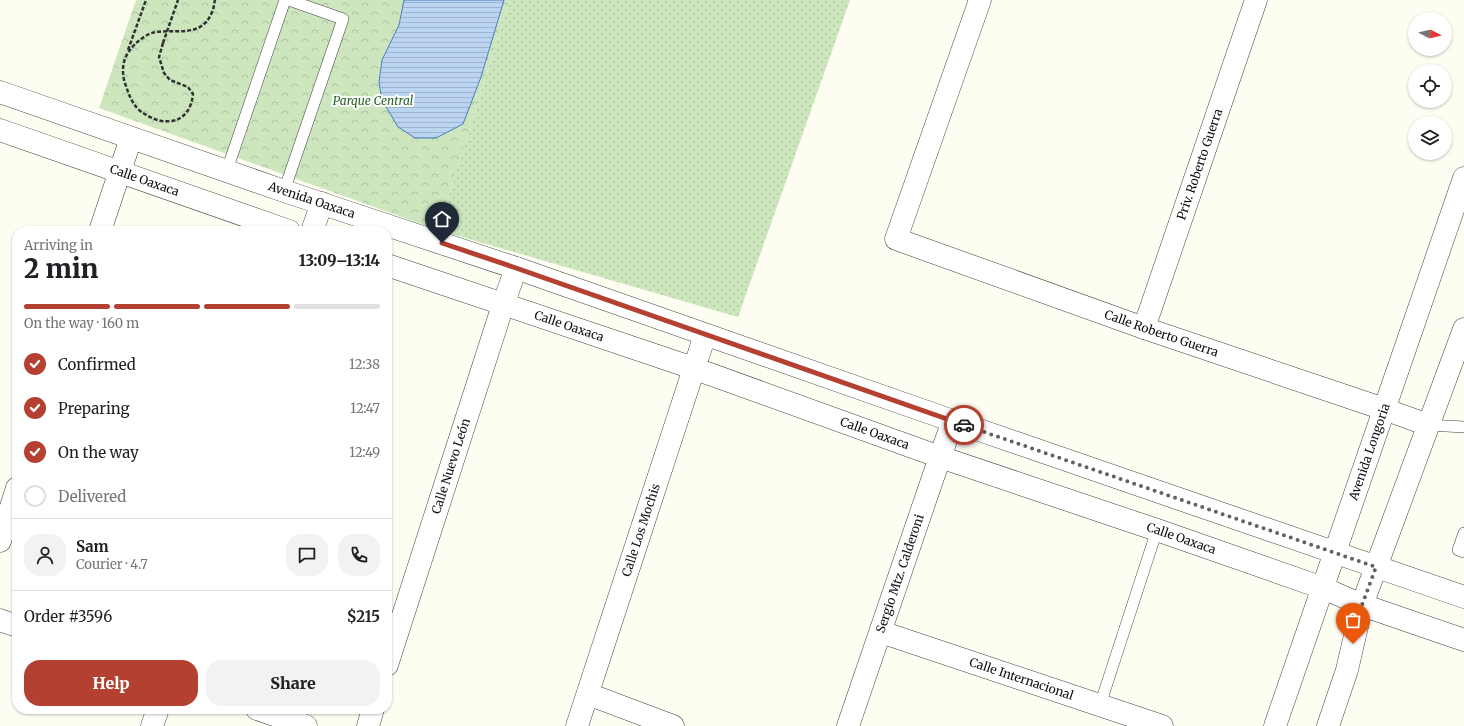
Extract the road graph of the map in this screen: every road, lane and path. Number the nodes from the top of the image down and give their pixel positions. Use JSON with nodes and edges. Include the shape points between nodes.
{"nodes":[{"id":1,"x":146,"y":0,"type":"edge"},
{"id":2,"x":178,"y":0,"type":"edge"},
{"id":3,"x":215,"y":0,"type":"edge"},
{"id":4,"x":285,"y":0,"type":"edge"},
{"id":5,"x":289,"y":0,"type":"edge"},
{"id":6,"x":980,"y":0,"type":"edge"},
{"id":7,"x":1256,"y":0,"type":"edge"},
{"id":8,"x":128,"y":52,"type":"junction"},
{"id":9,"x":0,"y":92,"type":"edge"},
{"id":10,"x":0,"y":130,"type":"edge"},
{"id":11,"x":131,"y":138,"type":"junction"},
{"id":12,"x":227,"y":170,"type":"junction"},
{"id":13,"x":119,"y":172,"type":"junction"},
{"id":14,"x":1464,"y":178,"type":"edge"},
{"id":15,"x":284,"y":191,"type":"junction"},
{"id":16,"x":322,"y":204,"type":"junction"},
{"id":17,"x":1458,"y":216,"type":"edge"},
{"id":18,"x":102,"y":226,"type":"edge"},
{"id":19,"x":275,"y":226,"type":"edge"},
{"id":20,"x":314,"y":226,"type":"edge"},
{"id":21,"x":389,"y":226,"type":"edge"},
{"id":22,"x":392,"y":227,"type":"edge"},
{"id":23,"x":392,"y":267,"type":"edge"},
{"id":24,"x":516,"y":268,"type":"junction"},
{"id":25,"x":503,"y":305,"type":"junction"},
{"id":26,"x":1144,"y":328,"type":"junction"},
{"id":27,"x":1464,"y":329,"type":"edge"},
{"id":28,"x":706,"y":335,"type":"junction"},
{"id":29,"x":693,"y":368,"type":"junction"},
{"id":30,"x":1384,"y":409,"type":"junction"},
{"id":31,"x":953,"y":421,"type":"junction"},
{"id":32,"x":1428,"y":425,"type":"junction"},
{"id":33,"x":1464,"y":427,"type":"edge"},
{"id":34,"x":940,"y":457,"type":"junction"},
{"id":35,"x":12,"y":504,"type":"edge"},
{"id":36,"x":1157,"y":530,"type":"junction"},
{"id":37,"x":1464,"y":533,"type":"edge"},
{"id":38,"x":0,"y":541,"type":"edge"},
{"id":39,"x":1464,"y":552,"type":"edge"},
{"id":40,"x":1335,"y":553,"type":"junction"},
{"id":41,"x":1376,"y":567,"type":"junction"},
{"id":42,"x":1323,"y":588,"type":"junction"},
{"id":43,"x":1464,"y":597,"type":"edge"},
{"id":44,"x":1362,"y":605,"type":"junction"},
{"id":45,"x":0,"y":620,"type":"edge"},
{"id":46,"x":12,"y":624,"type":"edge"},
{"id":47,"x":881,"y":632,"type":"junction"},
{"id":48,"x":1464,"y":640,"type":"edge"},
{"id":49,"x":392,"y":649,"type":"edge"},
{"id":50,"x":588,"y":694,"type":"junction"},
{"id":51,"x":1100,"y":705,"type":"junction"},
{"id":52,"x":156,"y":714,"type":"edge"},
{"id":53,"x":271,"y":714,"type":"edge"},
{"id":54,"x":372,"y":714,"type":"edge"},
{"id":55,"x":152,"y":726,"type":"edge"},
{"id":56,"x":306,"y":726,"type":"edge"},
{"id":57,"x":368,"y":726,"type":"edge"},
{"id":58,"x":577,"y":726,"type":"edge"},
{"id":59,"x":672,"y":726,"type":"edge"},
{"id":60,"x":848,"y":726,"type":"edge"},
{"id":61,"x":1162,"y":726,"type":"edge"},
{"id":62,"x":1275,"y":726,"type":"edge"},
{"id":63,"x":1328,"y":726,"type":"edge"}],
"edges":[{"from":1,"to":8,"type":"path"},
{"from":2,"to":8,"type":"path","bridge":true,"via":[[159,57],[164,73],[170,80],[188,87],[193,94],[192,103],[182,118],[164,121],[152,118],[139,110],[130,98],[124,79],[123,70]]},
{"from":3,"to":8,"type":"path","via":[[209,19],[195,30],[155,32],[141,38]]},
{"from":4,"to":12,"type":"lane"},
{"from":5,"to":15,"type":"lane","via":[[344,19]]},
{"from":6,"to":26,"type":"street","name":"Calle Roberto Guerra","via":[[896,239]]},
{"from":7,"to":26,"type":"street","name":"Priv. Roberto Guerra"},
{"from":9,"to":11,"type":"street","name":"Avenida Oaxaca"},
{"from":10,"to":13,"type":"street","name":"Calle Oaxaca"},
{"from":11,"to":12,"type":"street","name":"Avenida Oaxaca"},
{"from":11,"to":13,"type":"street"},
{"from":12,"to":15,"type":"street","name":"Avenida Oaxaca"},
{"from":13,"to":18,"type":"street"},
{"from":13,"to":19,"type":"street","name":"Calle Oaxaca"},
{"from":14,"to":17,"type":"street","name":"Avenida Longoria"},
{"from":15,"to":16,"type":"street","name":"Avenida Oaxaca"},
{"from":16,"to":20,"type":"street"},
{"from":16,"to":21,"type":"street","name":"Avenida Oaxaca"},
{"from":17,"to":30,"type":"street","name":"Avenida Longoria"},
{"from":22,"to":24,"type":"street","name":"Avenida Oaxaca"},
{"from":23,"to":25,"type":"street","name":"Calle Oaxaca"},
{"from":24,"to":25,"type":"street","name":"Calle Nuevo León"},
{"from":24,"to":28,"type":"street","name":"Avenida Oaxaca"},
{"from":25,"to":29,"type":"street","name":"Calle Oaxaca"},
{"from":25,"to":49,"type":"street","name":"Calle Nuevo León"},
{"from":26,"to":30,"type":"street","name":"Calle Roberto Guerra"},
{"from":27,"to":32,"type":"street"},
{"from":28,"to":29,"type":"street","name":"Calle Los Mochis"},
{"from":28,"to":31,"type":"street","name":"Avenida Oaxaca"},
{"from":29,"to":34,"type":"street","name":"Calle Oaxaca"},
{"from":29,"to":50,"type":"street","name":"Calle Los Mochis"},
{"from":30,"to":32,"type":"street","name":"Calle Roberto Guerra"},
{"from":30,"to":40,"type":"street","name":"Avenida Longoria"},
{"from":31,"to":34,"type":"street","name":"Sergio Mtz. Calderoni"},
{"from":31,"to":40,"type":"street","name":"Avenida Oaxaca"},
{"from":32,"to":33,"type":"lane"},
{"from":32,"to":41,"type":"street"},
{"from":34,"to":36,"type":"street","name":"Calle Oaxaca"},
{"from":34,"to":47,"type":"street","name":"Sergio Mtz. Calderoni"},
{"from":35,"to":38,"type":"street"},
{"from":36,"to":42,"type":"street","name":"Calle Oaxaca"},
{"from":36,"to":51,"type":"lane"},
{"from":37,"to":39,"type":"lane","via":[[1458,550]]},
{"from":40,"to":41,"type":"street","name":"Avenida Oaxaca"},
{"from":40,"to":42,"type":"street","name":"Avenida Longoria"},
{"from":41,"to":43,"type":"street","name":"Avenida Oaxaca"},
{"from":41,"to":44,"type":"street"},
{"from":42,"to":44,"type":"street","name":"Calle Oaxaca"},
{"from":42,"to":62,"type":"street","name":"Avenida Longoria"},
{"from":44,"to":48,"type":"street"},
{"from":44,"to":63,"type":"street","via":[[1347,670]]},
{"from":45,"to":46,"type":"street"},
{"from":47,"to":51,"type":"street","name":"Calle Internacional"},
{"from":47,"to":60,"type":"street","name":"Sergio Mtz. Calderoni"},
{"from":50,"to":58,"type":"street","name":"Calle Los Mochis"},
{"from":50,"to":59,"type":"street"},
{"from":51,"to":61,"type":"street","name":"Calle Internacional"},
{"from":52,"to":55,"type":"street"},
{"from":53,"to":56,"type":"street"},
{"from":54,"to":57,"type":"street"}]}
